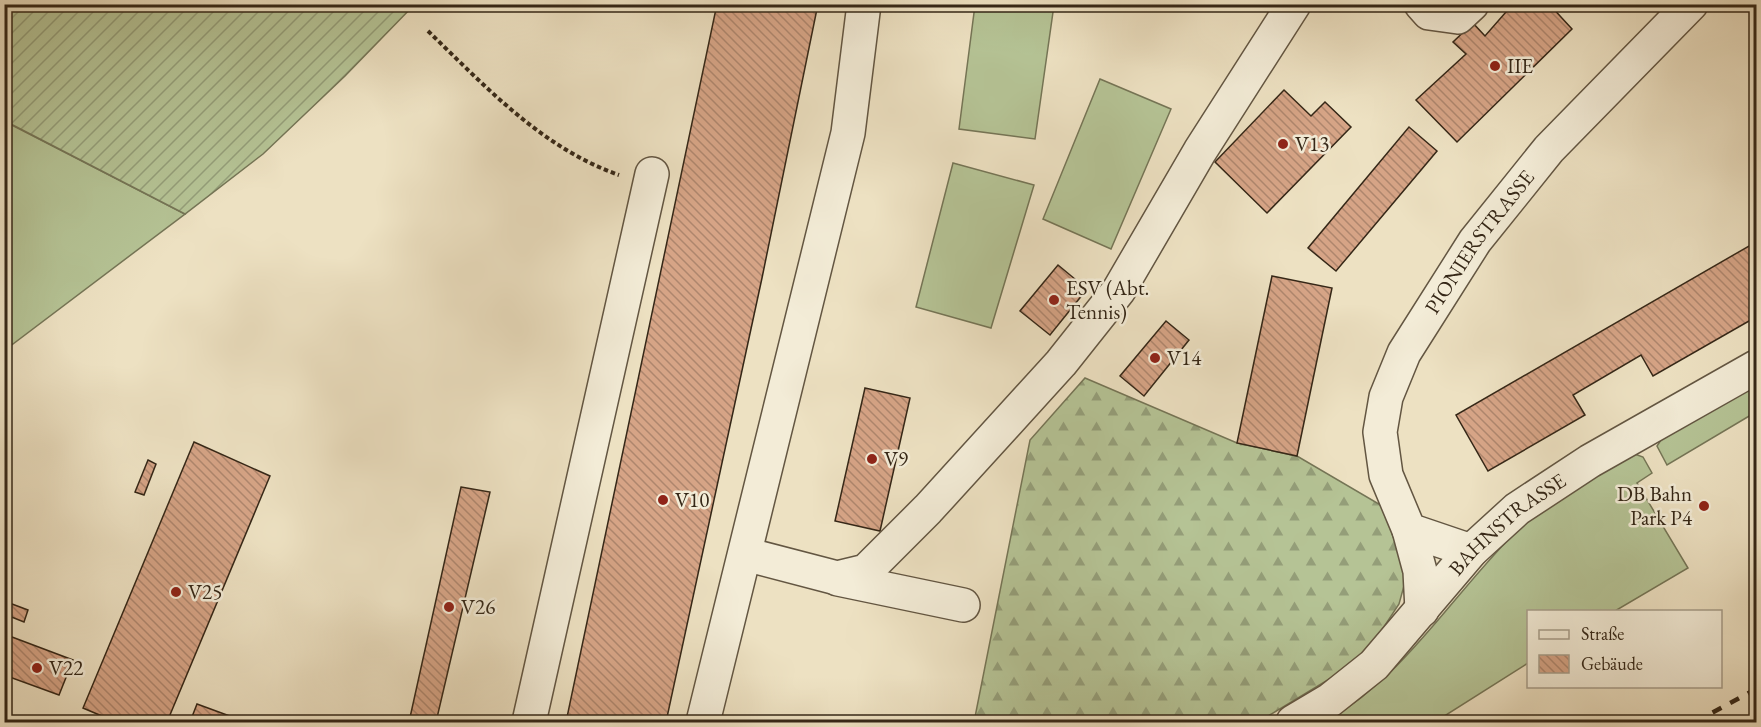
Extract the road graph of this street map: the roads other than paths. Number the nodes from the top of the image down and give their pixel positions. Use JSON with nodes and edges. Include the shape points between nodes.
{"nodes":[{"id":1,"x":864,"y":4,"type":"edge"},
{"id":2,"x":1294,"y":4,"type":"edge"},
{"id":3,"x":1421,"y":4,"type":"edge"},
{"id":4,"x":1472,"y":4,"type":"edge"},
{"id":5,"x":1691,"y":4,"type":"edge"},
{"id":6,"x":650,"y":179,"type":"road end"},
{"id":7,"x":1756,"y":367,"type":"edge"},
{"id":8,"x":1409,"y":530,"type":"junction"},
{"id":9,"x":1471,"y":550,"type":"junction"},
{"id":10,"x":745,"y":554,"type":"junction"},
{"id":11,"x":837,"y":578,"type":"junction"},
{"id":12,"x":963,"y":605,"type":"dead end"},
{"id":13,"x":1422,"y":610,"type":"junction"},
{"id":14,"x":529,"y":723,"type":"edge"},
{"id":15,"x":703,"y":723,"type":"edge"},
{"id":16,"x":1293,"y":723,"type":"edge"}],
"edges":[{"from":1,"to":10,"type":"street","via":[[848,133]]},
{"from":2,"to":11,"type":"street","via":[[1200,151],[1119,290],[1061,363],[866,571]]},
{"from":3,"to":4,"type":"street","via":[[1430,13],[1458,17]]},
{"from":5,"to":8,"type":"street","name":"PIONIERSTRASSE","via":[[1549,149],[1475,241],[1404,353],[1386,397],[1380,432],[1386,475]]},
{"from":6,"to":14,"type":"street"},
{"from":7,"to":9,"type":"street","name":"BAHNSTRASSE","via":[[1590,461],[1517,509]]},
{"from":8,"to":9,"type":"street"},
{"from":8,"to":13,"type":"street","name":"PIONIERSTRASSE","via":[[1420,571]]},
{"from":9,"to":13,"type":"street","name":"BAHNSTRASSE"},
{"from":10,"to":11,"type":"street"},
{"from":10,"to":15,"type":"street"},
{"from":11,"to":12,"type":"street"},
{"from":13,"to":16,"type":"street","name":"BAHNSTRASSE","via":[[1374,665]]}]}
